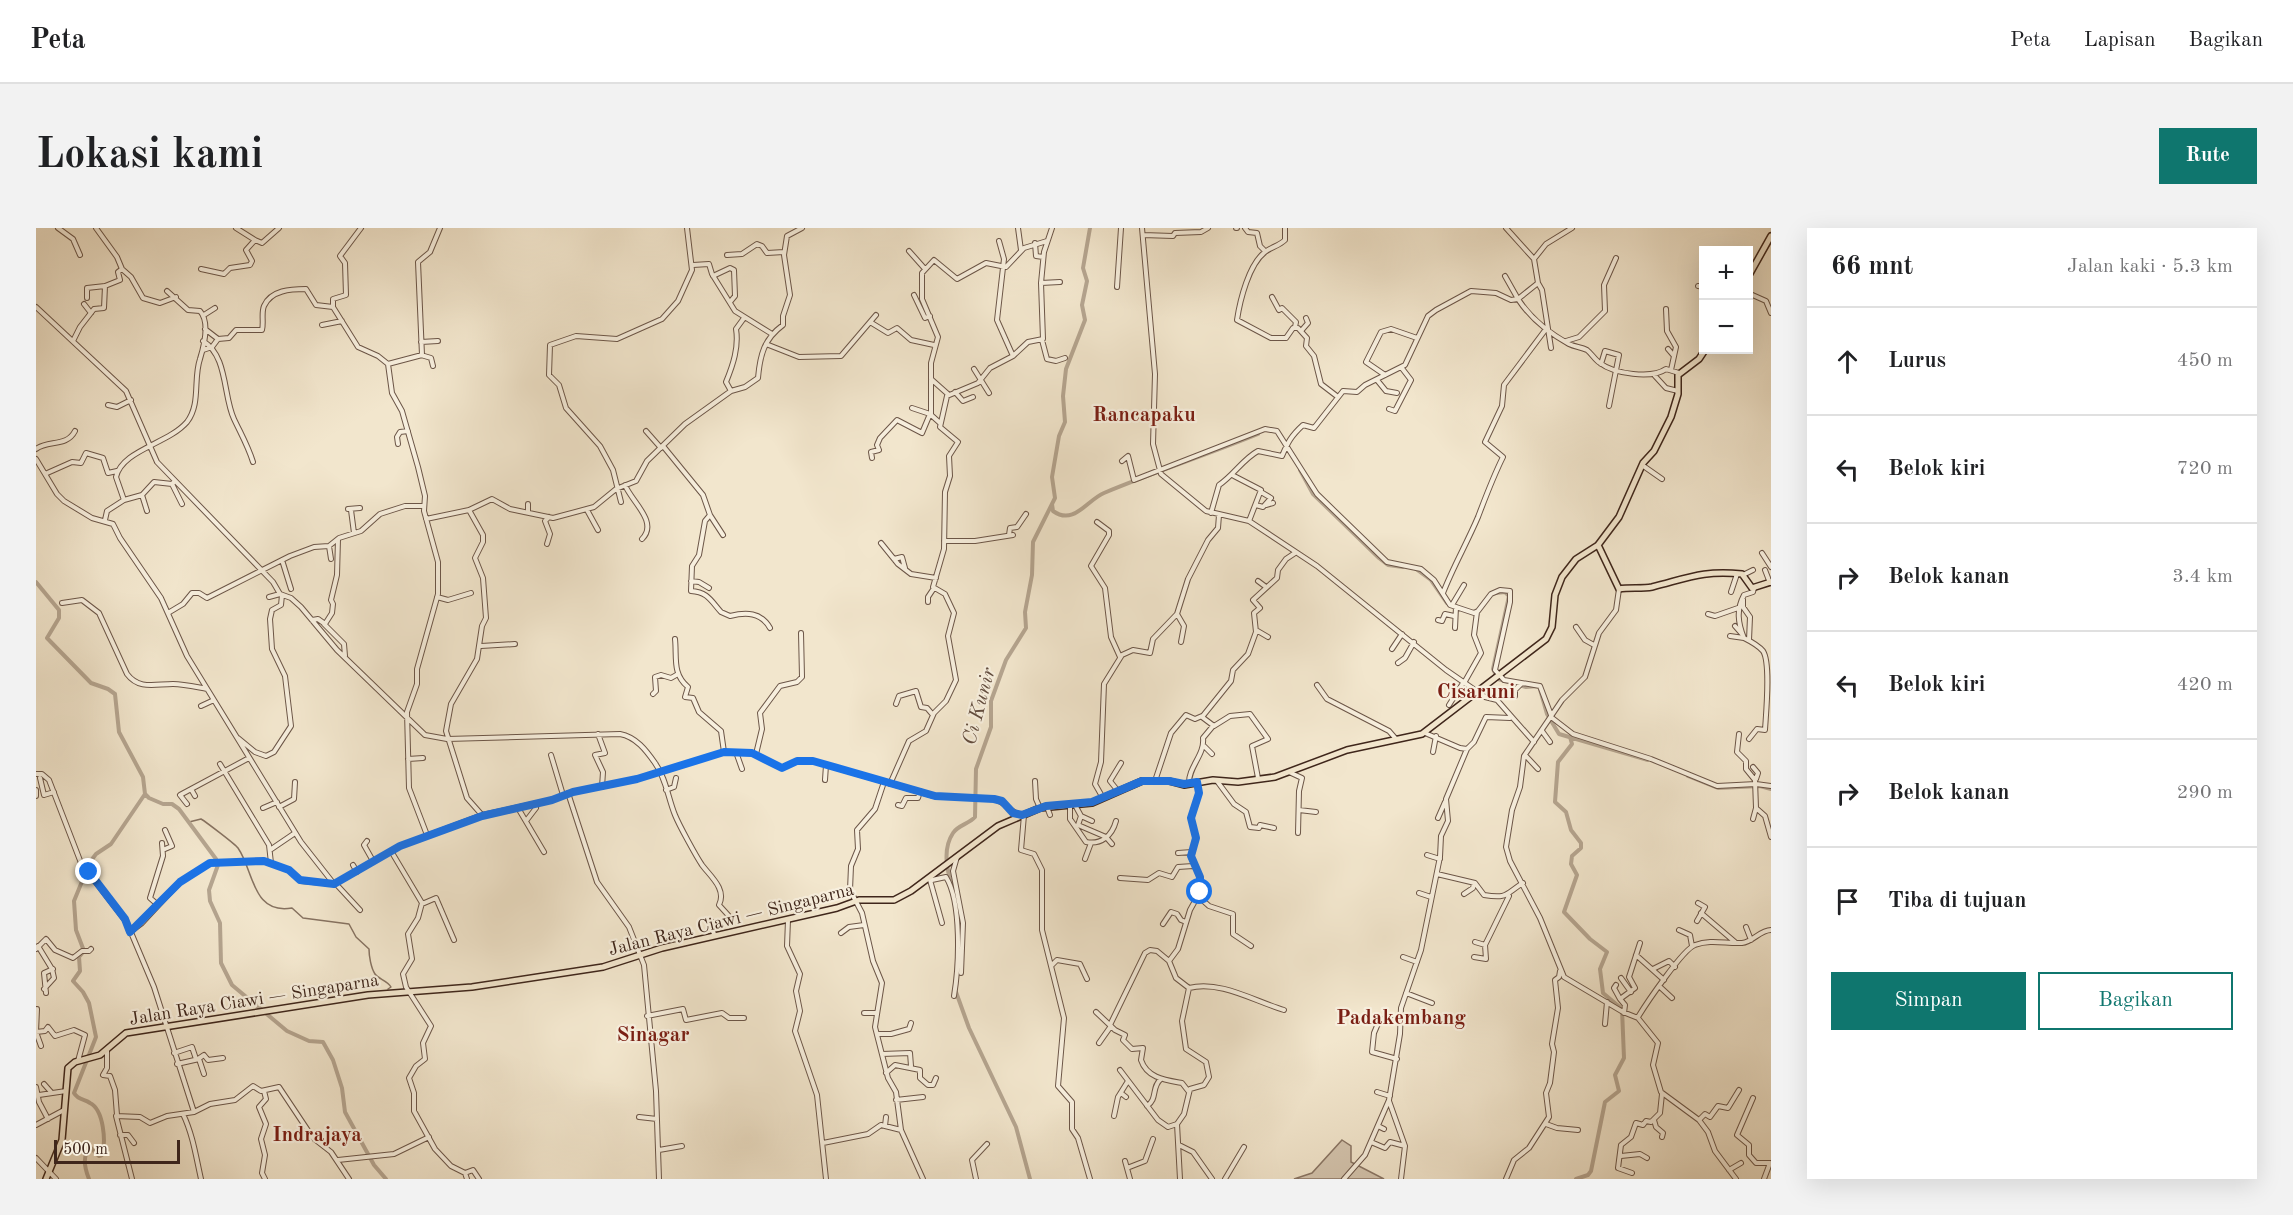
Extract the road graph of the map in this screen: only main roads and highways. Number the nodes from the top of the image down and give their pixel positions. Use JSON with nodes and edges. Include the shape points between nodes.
{"nodes":[{"id":1,"x":1771,"y":236,"type":"edge"},
{"id":2,"x":1753,"y":266,"type":"edge"},
{"id":3,"x":1702,"y":354,"type":"edge"},
{"id":4,"x":1599,"y":545,"type":"junction"},
{"id":5,"x":1770,"y":582,"type":"edge"},
{"id":6,"x":46,"y":1179,"type":"edge"}],
"edges":[{"from":1,"to":2,"type":"main road"},
{"from":3,"to":4,"type":"main road","name":"Jalan Raya Ciawi — Singaparna","via":[[1679,373],[1671,417],[1654,451],[1642,465],[1615,524]]},
{"from":4,"to":5,"type":"main road","via":[[1619,589],[1653,587],[1715,572],[1740,574],[1754,588]]},
{"from":4,"to":6,"type":"main road","name":"Jalan Raya Ciawi — Singaparna","via":[[1576,559],[1562,577],[1546,639],[1425,733],[1347,750],[1275,777],[1189,784],[1138,782],[1103,798],[1043,807],[998,826],[930,879],[896,899],[856,901],[584,971],[472,987],[368,995],[126,1034],[95,1057],[68,1068],[62,1140]]}]}
